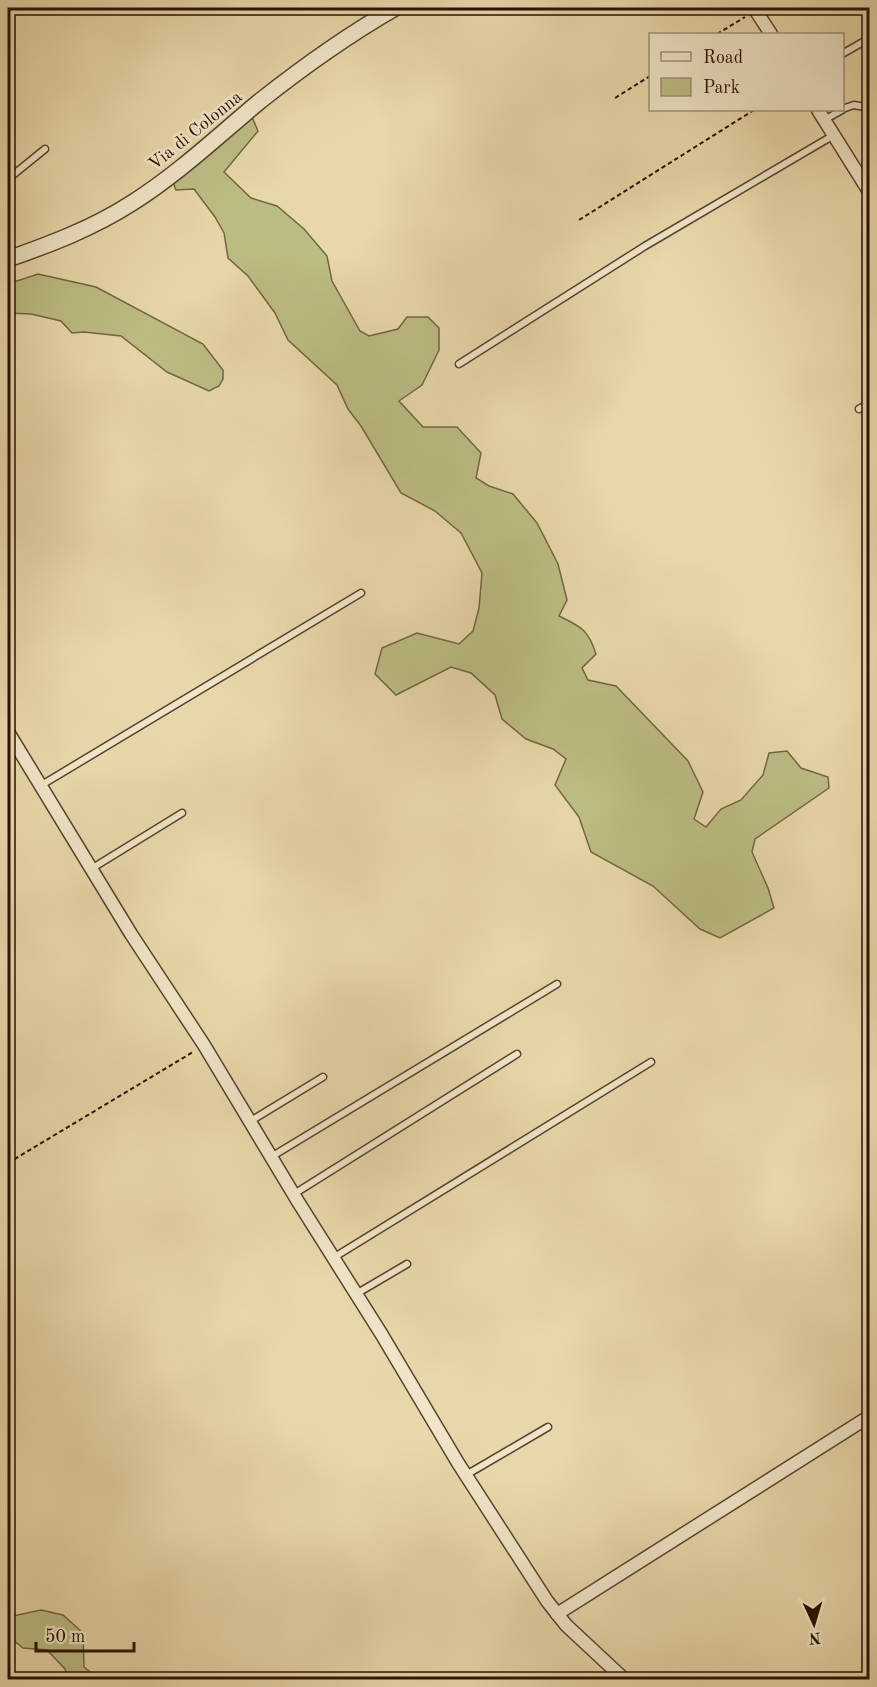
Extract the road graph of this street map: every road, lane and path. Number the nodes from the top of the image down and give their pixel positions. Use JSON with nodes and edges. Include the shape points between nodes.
{"nodes":[{"id":1,"x":757,"y":8,"type":"edge"},
{"id":2,"x":389,"y":9,"type":"edge"},
{"id":3,"x":719,"y":33,"type":"edge"},
{"id":4,"x":770,"y":33,"type":"edge"},
{"id":5,"x":870,"y":38,"type":"edge"},
{"id":6,"x":844,"y":53,"type":"edge"},
{"id":7,"x":649,"y":77,"type":"edge"},
{"id":8,"x":615,"y":98,"type":"dead end"},
{"id":9,"x":844,"y":108,"type":"edge"},
{"id":10,"x":870,"y":108,"type":"edge"},
{"id":11,"x":752,"y":111,"type":"edge"},
{"id":12,"x":821,"y":115,"type":"edge"},
{"id":13,"x":834,"y":135,"type":"junction"},
{"id":14,"x":45,"y":149,"type":"dead end"},
{"id":15,"x":8,"y":179,"type":"edge"},
{"id":16,"x":870,"y":193,"type":"edge"},
{"id":17,"x":579,"y":220,"type":"dead end"},
{"id":18,"x":8,"y":259,"type":"edge"},
{"id":19,"x":459,"y":364,"type":"dead end"},
{"id":20,"x":870,"y":403,"type":"edge"},
{"id":21,"x":859,"y":409,"type":"dead end"},
{"id":22,"x":361,"y":594,"type":"dead end"},
{"id":23,"x":8,"y":732,"type":"edge"},
{"id":24,"x":40,"y":786,"type":"junction"},
{"id":25,"x":182,"y":813,"type":"dead end"},
{"id":26,"x":91,"y":868,"type":"junction"},
{"id":27,"x":557,"y":984,"type":"dead end"},
{"id":28,"x":204,"y":1045,"type":"junction"},
{"id":29,"x":517,"y":1054,"type":"dead end"},
{"id":30,"x":651,"y":1062,"type":"dead end"},
{"id":31,"x":323,"y":1077,"type":"dead end"},
{"id":32,"x":249,"y":1122,"type":"junction"},
{"id":33,"x":272,"y":1157,"type":"junction"},
{"id":34,"x":8,"y":1163,"type":"edge"},
{"id":35,"x":293,"y":1194,"type":"junction"},
{"id":36,"x":333,"y":1258,"type":"junction"},
{"id":37,"x":407,"y":1264,"type":"dead end"},
{"id":38,"x":356,"y":1294,"type":"junction"},
{"id":39,"x":870,"y":1416,"type":"edge"},
{"id":40,"x":548,"y":1427,"type":"dead end"},
{"id":41,"x":466,"y":1475,"type":"junction"},
{"id":42,"x":557,"y":1614,"type":"junction"},
{"id":43,"x":625,"y":1680,"type":"edge"}],
"edges":[{"from":1,"to":3,"type":"path"},
{"from":1,"to":4,"type":"street"},
{"from":2,"to":18,"type":"street","name":"Via di Colonna","via":[[321,55],[131,203],[83,230]]},
{"from":5,"to":6,"type":"lane"},
{"from":7,"to":8,"type":"path"},
{"from":9,"to":10,"type":"lane","via":[[854,105]]},
{"from":11,"to":17,"type":"path"},
{"from":12,"to":13,"type":"street"},
{"from":13,"to":16,"type":"street"},
{"from":13,"to":19,"type":"lane","via":[[645,246]]},
{"from":14,"to":15,"type":"lane"},
{"from":20,"to":21,"type":"lane"},
{"from":22,"to":24,"type":"lane"},
{"from":23,"to":24,"type":"street"},
{"from":24,"to":26,"type":"street"},
{"from":25,"to":26,"type":"lane"},
{"from":26,"to":28,"type":"street"},
{"from":27,"to":33,"type":"lane"},
{"from":28,"to":32,"type":"street"},
{"from":28,"to":34,"type":"path"},
{"from":29,"to":35,"type":"lane"},
{"from":30,"to":36,"type":"lane"},
{"from":31,"to":32,"type":"lane"},
{"from":32,"to":33,"type":"street"},
{"from":33,"to":35,"type":"street"},
{"from":35,"to":36,"type":"street"},
{"from":36,"to":38,"type":"street"},
{"from":37,"to":38,"type":"lane"},
{"from":38,"to":41,"type":"street"},
{"from":39,"to":42,"type":"street"},
{"from":40,"to":41,"type":"lane"},
{"from":41,"to":42,"type":"street"},
{"from":42,"to":43,"type":"street"}]}
